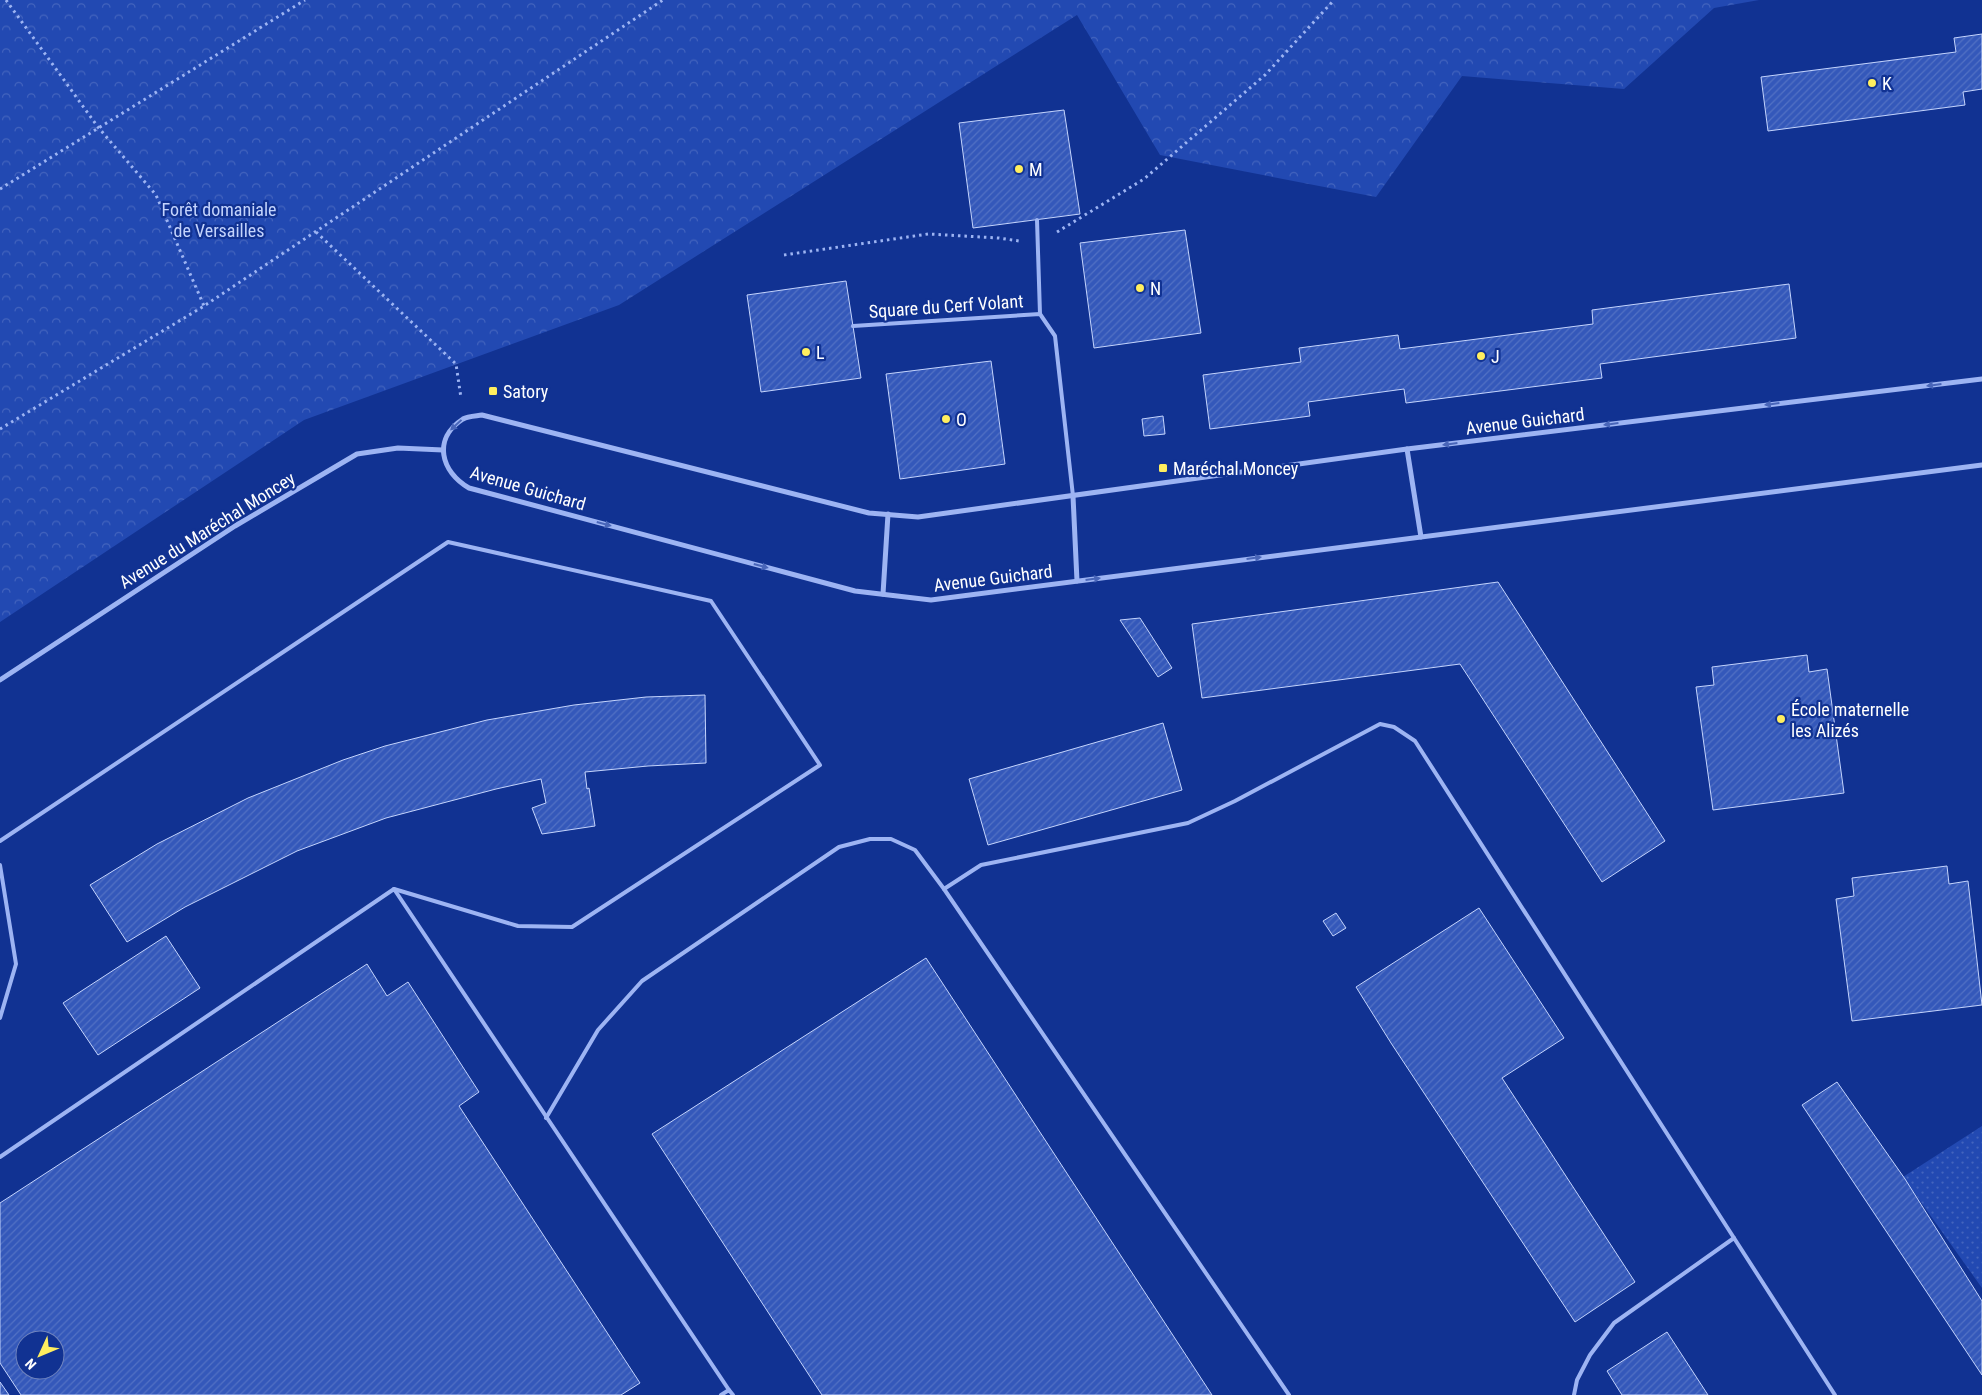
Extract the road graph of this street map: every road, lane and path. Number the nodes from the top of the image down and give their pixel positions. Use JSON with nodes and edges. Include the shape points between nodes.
{"nodes":[{"id":1,"x":6,"y":0,"type":"edge"},
{"id":2,"x":305,"y":0,"type":"edge"},
{"id":3,"x":663,"y":0,"type":"edge"},
{"id":4,"x":1334,"y":0,"type":"edge"},
{"id":5,"x":98,"y":127,"type":"junction"},
{"id":6,"x":0,"y":189,"type":"edge"},
{"id":7,"x":1037,"y":220,"type":"dead end"},
{"id":8,"x":316,"y":232,"type":"junction"},
{"id":9,"x":1038,"y":244,"type":"junction"},
{"id":10,"x":784,"y":255,"type":"dead end"},
{"id":11,"x":204,"y":306,"type":"junction"},
{"id":12,"x":1040,"y":314,"type":"junction"},
{"id":13,"x":853,"y":326,"type":"dead end"},
{"id":14,"x":1982,"y":379,"type":"edge"},
{"id":15,"x":464,"y":418,"type":"junction"},
{"id":16,"x":0,"y":429,"type":"edge"},
{"id":17,"x":1407,"y":449,"type":"junction"},
{"id":18,"x":443,"y":450,"type":"junction"},
{"id":19,"x":1982,"y":465,"type":"edge"},
{"id":20,"x":1073,"y":496,"type":"junction"},
{"id":21,"x":888,"y":514,"type":"junction"},
{"id":22,"x":1421,"y":537,"type":"junction"},
{"id":23,"x":1077,"y":581,"type":"junction"},
{"id":24,"x":883,"y":594,"type":"junction"},
{"id":25,"x":0,"y":680,"type":"edge"},
{"id":26,"x":0,"y":841,"type":"edge"},
{"id":27,"x":0,"y":865,"type":"edge"},
{"id":28,"x":394,"y":889,"type":"junction"},
{"id":29,"x":944,"y":889,"type":"junction"},
{"id":30,"x":0,"y":1018,"type":"edge"},
{"id":31,"x":546,"y":1118,"type":"junction"},
{"id":32,"x":0,"y":1158,"type":"edge"},
{"id":33,"x":1734,"y":1238,"type":"junction"},
{"id":34,"x":729,"y":1390,"type":"junction"},
{"id":35,"x":721,"y":1395,"type":"edge"},
{"id":36,"x":733,"y":1395,"type":"edge"},
{"id":37,"x":1289,"y":1395,"type":"edge"},
{"id":38,"x":1574,"y":1395,"type":"edge"},
{"id":39,"x":1835,"y":1395,"type":"edge"}],
"edges":[{"from":1,"to":5,"type":"path"},
{"from":2,"to":5,"type":"path"},
{"from":3,"to":8,"type":"path"},
{"from":4,"to":9,"type":"path","via":[[1264,75],[1144,179]]},
{"from":5,"to":6,"type":"path"},
{"from":5,"to":11,"type":"path","via":[[156,195]]},
{"from":7,"to":9,"type":"lane","name":"Square du Cerf Volant"},
{"from":8,"to":11,"type":"path"},
{"from":8,"to":15,"type":"path","via":[[456,364]]},
{"from":9,"to":10,"type":"path","via":[[928,234]]},
{"from":9,"to":12,"type":"lane","name":"Square du Cerf Volant"},
{"from":11,"to":16,"type":"path"},
{"from":12,"to":13,"type":"lane","name":"Square du Cerf Volant"},
{"from":12,"to":20,"type":"lane","name":"Square du Cerf Volant","via":[[1055,336]]},
{"from":14,"to":17,"type":"street","name":"Avenue Guichard","one_way":true},
{"from":15,"to":18,"type":"street","one_way":true,"via":[[452,429]]},
{"from":15,"to":21,"type":"street","name":"Avenue Guichard","via":[[482,415],[868,513]]},
{"from":17,"to":20,"type":"street","name":"Avenue Guichard"},
{"from":17,"to":22,"type":"street"},
{"from":18,"to":24,"type":"street","name":"Avenue Guichard","one_way":true,"via":[[448,469],[457,481],[469,488],[855,591]]},
{"from":18,"to":25,"type":"street","name":"Avenue du Maréchal Moncey","via":[[398,448],[357,454],[235,526]]},
{"from":19,"to":22,"type":"street","name":"Avenue Guichard"},
{"from":20,"to":21,"type":"street","name":"Avenue Guichard","via":[[918,517]]},
{"from":20,"to":23,"type":"street","name":"Avenue Guichard"},
{"from":21,"to":24,"type":"street"},
{"from":23,"to":22,"type":"street","name":"Avenue Guichard","one_way":true},
{"from":23,"to":24,"type":"street","name":"Avenue Guichard","via":[[932,600]]},
{"from":26,"to":28,"type":"lane","via":[[448,542],[712,601],[820,765],[572,927],[518,926]]},
{"from":27,"to":30,"type":"lane","via":[[16,964]]},
{"from":28,"to":31,"type":"lane"},
{"from":28,"to":32,"type":"lane"},
{"from":29,"to":31,"type":"lane","via":[[915,850],[891,839],[870,839],[839,846],[642,981],[598,1030]]},
{"from":29,"to":33,"type":"lane","via":[[981,865],[1188,823],[1380,724],[1394,727],[1415,741]]},
{"from":29,"to":37,"type":"lane"},
{"from":31,"to":34,"type":"lane"},
{"from":33,"to":38,"type":"lane","via":[[1614,1323],[1590,1355],[1577,1380]]},
{"from":33,"to":39,"type":"lane"},
{"from":34,"to":35,"type":"lane"},
{"from":34,"to":36,"type":"lane"}]}
